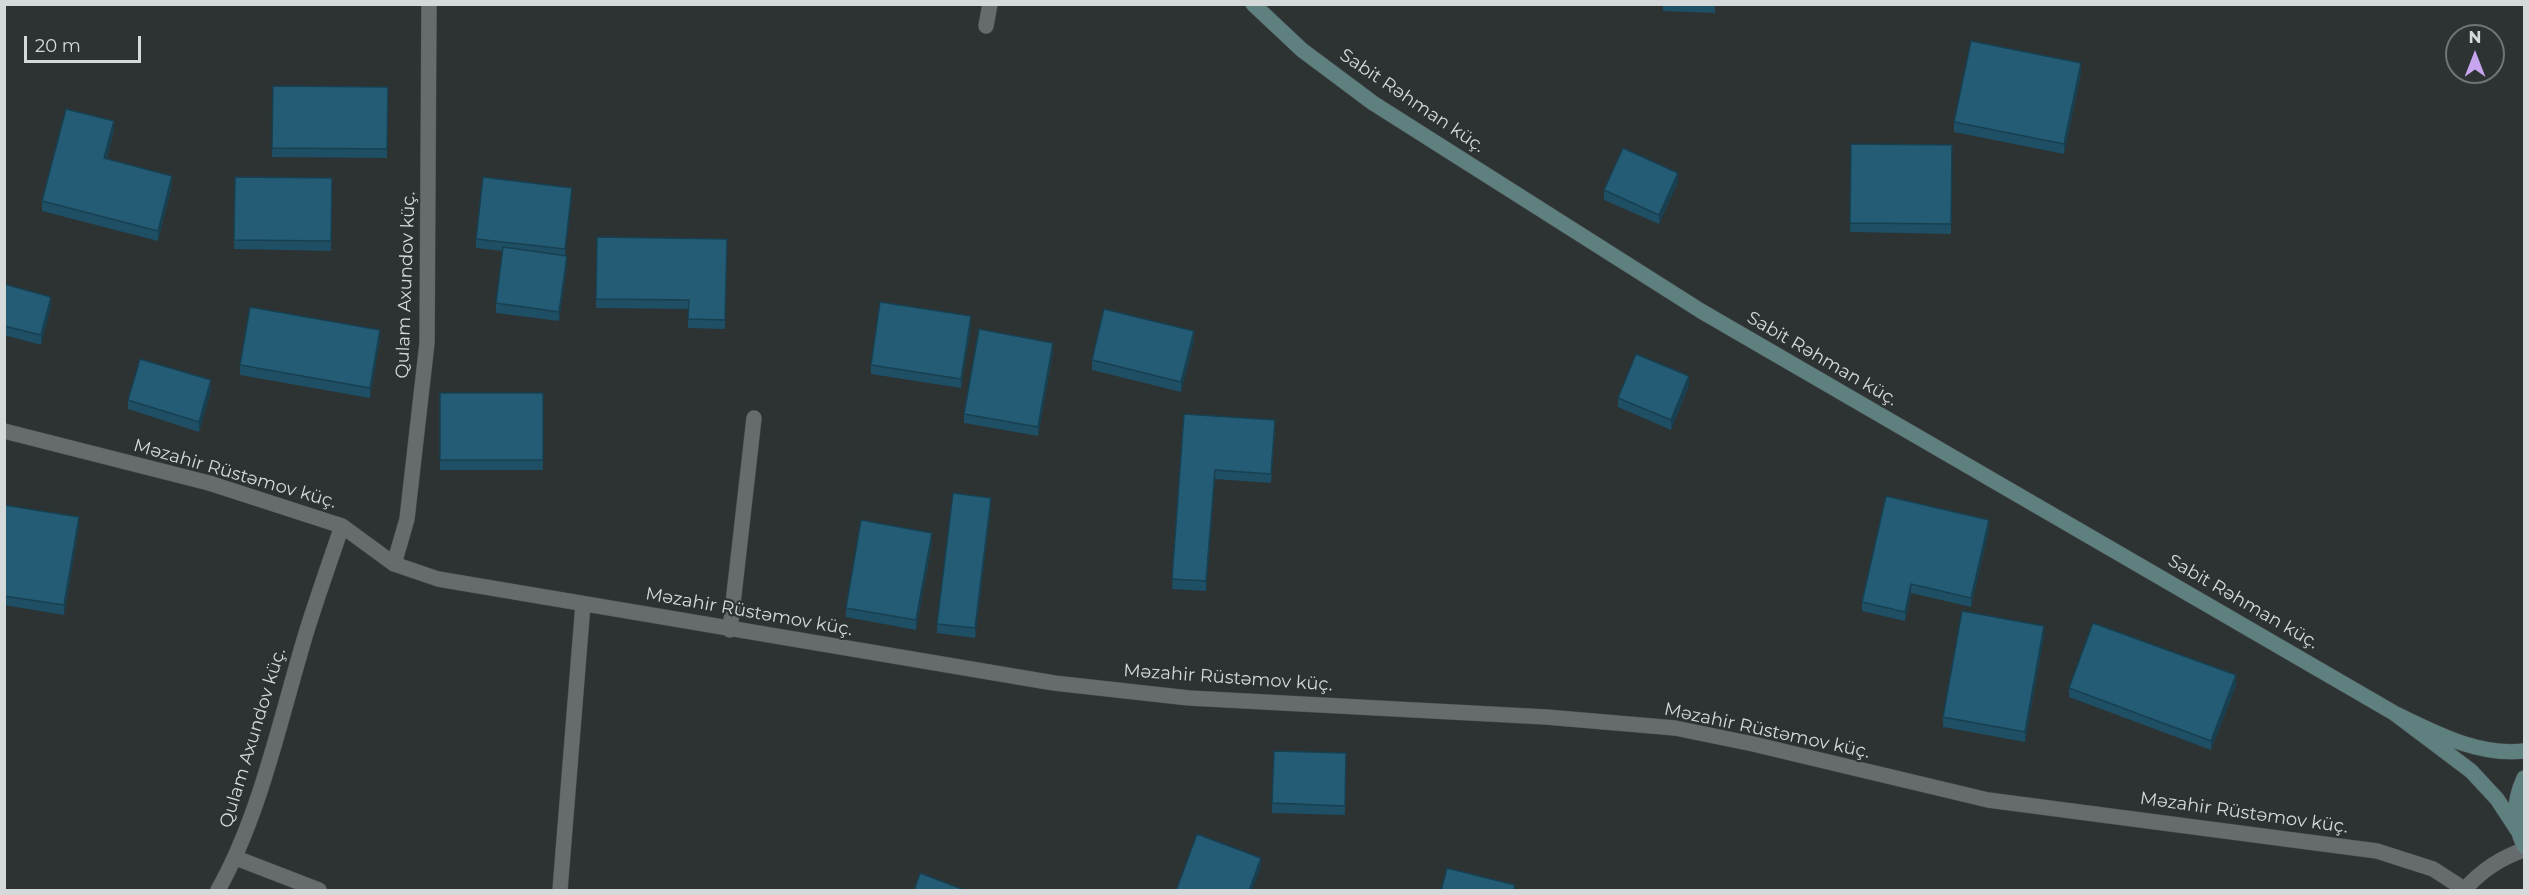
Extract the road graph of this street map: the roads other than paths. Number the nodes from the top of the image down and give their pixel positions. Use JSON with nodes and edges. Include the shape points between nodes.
{"nodes":[{"id":1,"x":429,"y":4,"type":"edge"},
{"id":2,"x":990,"y":4,"type":"edge"},
{"id":3,"x":1254,"y":4,"type":"edge"},
{"id":4,"x":986,"y":26,"type":"dead end"},
{"id":5,"x":754,"y":418,"type":"dead end"},
{"id":6,"x":4,"y":431,"type":"edge"},
{"id":7,"x":342,"y":526,"type":"junction"},
{"id":8,"x":394,"y":564,"type":"junction"},
{"id":9,"x":583,"y":604,"type":"junction"},
{"id":10,"x":730,"y":630,"type":"junction"},
{"id":11,"x":2394,"y":713,"type":"junction"},
{"id":12,"x":2524,"y":751,"type":"edge"},
{"id":13,"x":2524,"y":778,"type":"edge"},
{"id":14,"x":2518,"y":831,"type":"junction"},
{"id":15,"x":2524,"y":848,"type":"edge"},
{"id":16,"x":236,"y":858,"type":"junction"},
{"id":17,"x":2464,"y":890,"type":"edge"},
{"id":18,"x":218,"y":891,"type":"edge"},
{"id":19,"x":319,"y":891,"type":"edge"},
{"id":20,"x":560,"y":891,"type":"edge"}],
"edges":[{"from":1,"to":8,"type":"street","name":"Qulam Axundov küç.","via":[[427,343],[407,519]]},
{"from":2,"to":4,"type":"street"},
{"from":3,"to":11,"type":"main road","name":"Sabit Rəhman küç.","via":[[1302,50],[1373,103],[1701,311]]},
{"from":5,"to":10,"type":"street"},
{"from":6,"to":7,"type":"street","name":"Məzahir Rüstəmov küç.","via":[[209,483]]},
{"from":7,"to":8,"type":"street","name":"Məzahir Rüstəmov küç."},
{"from":7,"to":16,"type":"street","name":"Qulam Axundov küç."},
{"from":8,"to":9,"type":"street","name":"Məzahir Rüstəmov küç.","via":[[438,579]]},
{"from":9,"to":10,"type":"street","name":"Məzahir Rüstəmov küç."},
{"from":9,"to":20,"type":"street"},
{"from":10,"to":17,"type":"street","name":"Məzahir Rüstəmov küç.","via":[[1054,683],[1190,698],[1546,717],[1675,729],[1988,800],[2377,851],[2433,869]]},
{"from":11,"to":12,"type":"main road","via":[[2446,738],[2483,750]]},
{"from":11,"to":14,"type":"main road","via":[[2471,771],[2497,799]]},
{"from":13,"to":14,"type":"main road","via":[[2515,811]]},
{"from":14,"to":15,"type":"main road"},
{"from":15,"to":17,"type":"street","via":[[2502,857]]},
{"from":16,"to":18,"type":"street","name":"Qulam Axundov küç."},
{"from":16,"to":19,"type":"street"}]}
